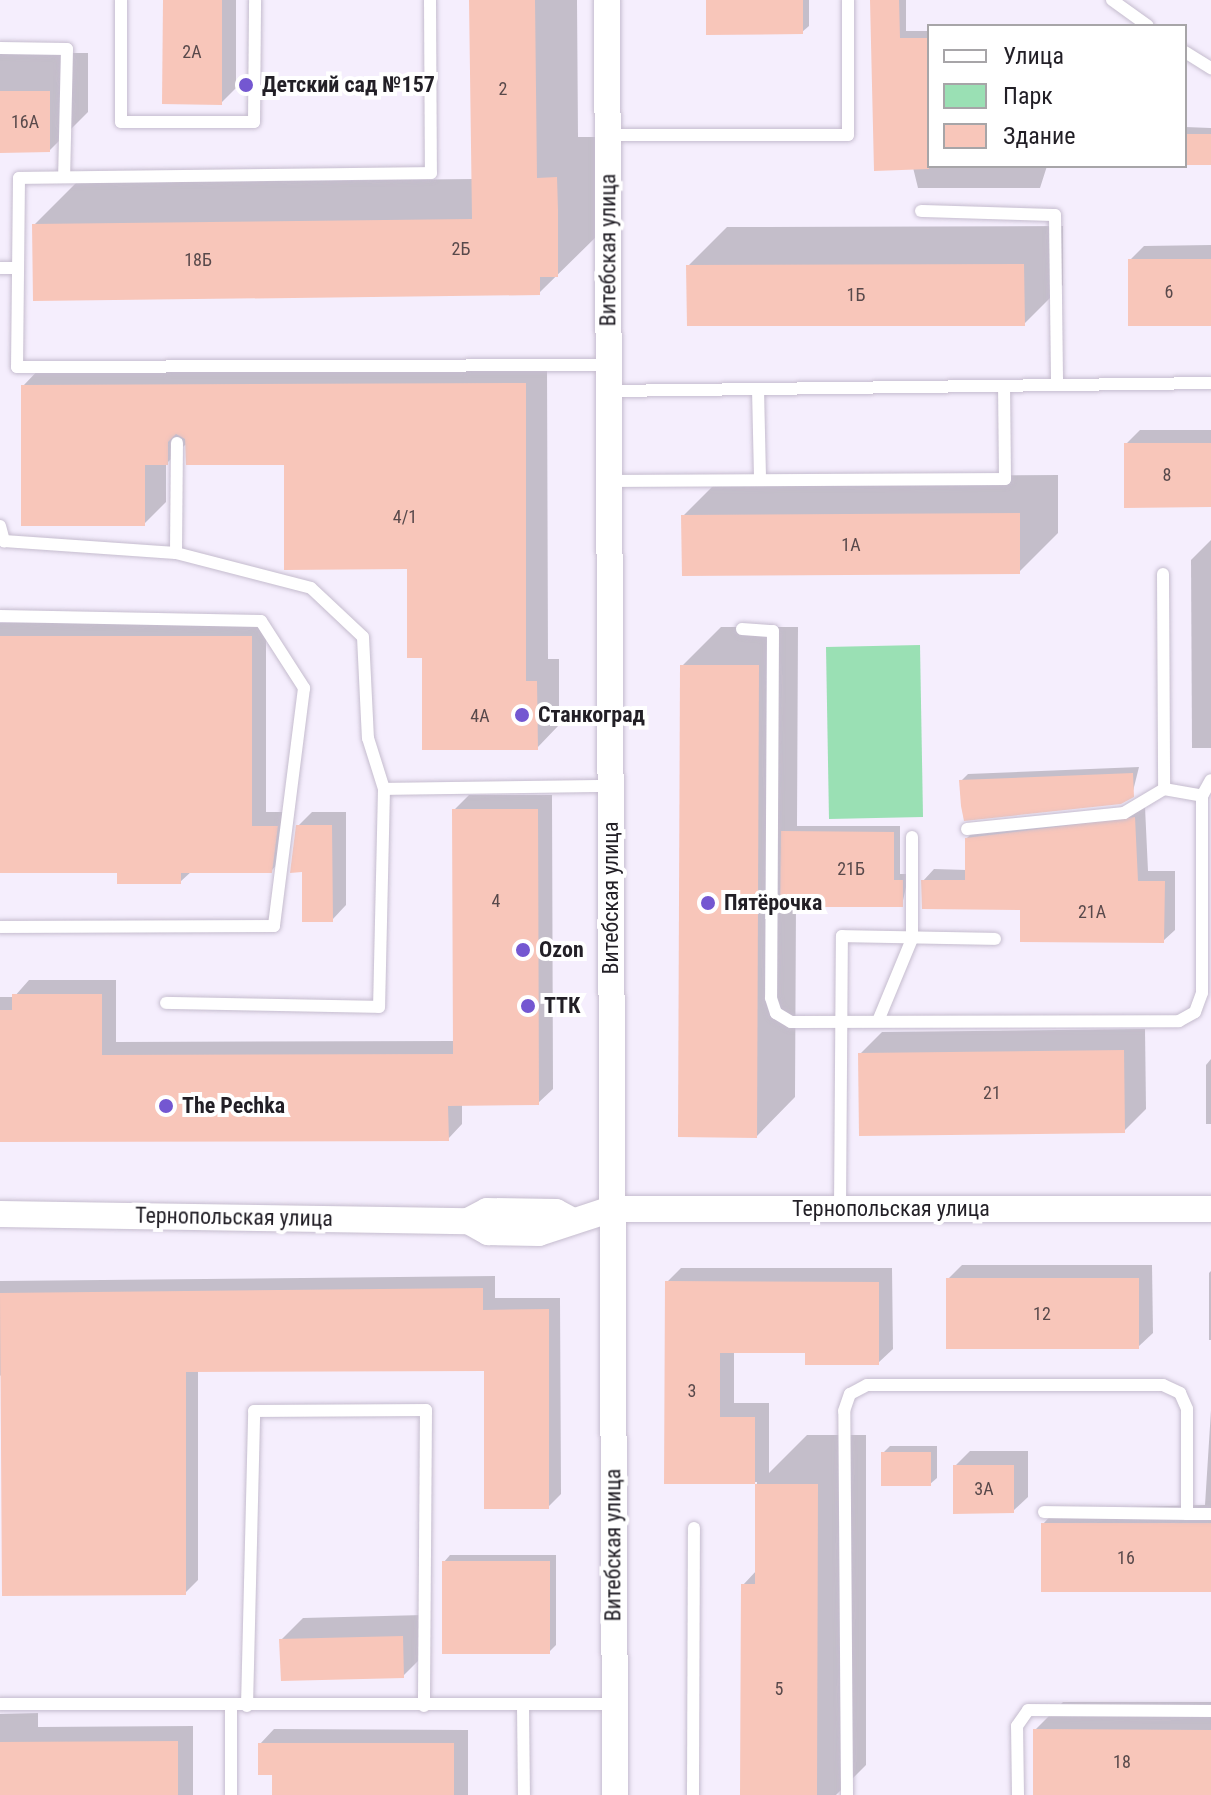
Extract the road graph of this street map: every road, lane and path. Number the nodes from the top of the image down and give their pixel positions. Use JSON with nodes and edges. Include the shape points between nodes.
{"nodes":[{"id":1,"x":121,"y":0,"type":"edge"},
{"id":2,"x":255,"y":0,"type":"edge"},
{"id":3,"x":430,"y":0,"type":"edge"},
{"id":4,"x":607,"y":0,"type":"edge"},
{"id":5,"x":848,"y":0,"type":"edge"},
{"id":6,"x":1112,"y":0,"type":"edge"},
{"id":7,"x":1145,"y":24,"type":"edge"},
{"id":8,"x":0,"y":48,"type":"edge"},
{"id":9,"x":1187,"y":53,"type":"edge"},
{"id":10,"x":1211,"y":68,"type":"edge"},
{"id":11,"x":608,"y":135,"type":"junction"},
{"id":12,"x":64,"y":177,"type":"junction"},
{"id":13,"x":921,"y":211,"type":"dead end"},
{"id":14,"x":0,"y":268,"type":"edge"},
{"id":15,"x":18,"y":268,"type":"junction"},
{"id":16,"x":609,"y":365,"type":"junction"},
{"id":17,"x":1211,"y":383,"type":"edge"},
{"id":18,"x":1057,"y":385,"type":"junction"},
{"id":19,"x":1004,"y":386,"type":"junction"},
{"id":20,"x":758,"y":389,"type":"junction"},
{"id":21,"x":609,"y":391,"type":"junction"},
{"id":22,"x":177,"y":443,"type":"dead end"},
{"id":23,"x":760,"y":480,"type":"junction"},
{"id":24,"x":609,"y":481,"type":"junction"},
{"id":25,"x":0,"y":526,"type":"edge"},
{"id":26,"x":176,"y":553,"type":"junction"},
{"id":27,"x":1163,"y":574,"type":"dead end"},
{"id":28,"x":0,"y":616,"type":"edge"},
{"id":29,"x":742,"y":629,"type":"dead end"},
{"id":30,"x":1211,"y":780,"type":"edge"},
{"id":31,"x":610,"y":786,"type":"junction"},
{"id":32,"x":384,"y":789,"type":"junction"},
{"id":33,"x":1164,"y":789,"type":"junction"},
{"id":34,"x":1202,"y":796,"type":"junction"},
{"id":35,"x":967,"y":829,"type":"dead end"},
{"id":36,"x":912,"y":837,"type":"dead end"},
{"id":37,"x":0,"y":927,"type":"edge"},
{"id":38,"x":912,"y":939,"type":"junction"},
{"id":39,"x":995,"y":939,"type":"dead end"},
{"id":40,"x":166,"y":1003,"type":"dead end"},
{"id":41,"x":841,"y":1021,"type":"junction"},
{"id":42,"x":878,"y":1021,"type":"junction"},
{"id":43,"x":612,"y":1209,"type":"junction"},
{"id":44,"x":840,"y":1209,"type":"junction"},
{"id":45,"x":1211,"y":1209,"type":"edge"},
{"id":46,"x":0,"y":1214,"type":"edge"},
{"id":47,"x":1044,"y":1512,"type":"dead end"},
{"id":48,"x":1187,"y":1514,"type":"junction"},
{"id":49,"x":1211,"y":1514,"type":"edge"},
{"id":50,"x":694,"y":1528,"type":"dead end"},
{"id":51,"x":0,"y":1704,"type":"edge"},
{"id":52,"x":613,"y":1704,"type":"junction"},
{"id":53,"x":231,"y":1705,"type":"junction"},
{"id":54,"x":523,"y":1705,"type":"junction"},
{"id":55,"x":247,"y":1706,"type":"junction"},
{"id":56,"x":424,"y":1706,"type":"junction"},
{"id":57,"x":1211,"y":1711,"type":"edge"},
{"id":58,"x":231,"y":1795,"type":"edge"},
{"id":59,"x":524,"y":1795,"type":"edge"},
{"id":60,"x":615,"y":1795,"type":"edge"},
{"id":61,"x":693,"y":1795,"type":"edge"},
{"id":62,"x":847,"y":1795,"type":"edge"},
{"id":63,"x":1018,"y":1795,"type":"edge"}],
"edges":[{"from":1,"to":2,"type":"lane","via":[[121,122],[254,122]]},
{"from":3,"to":12,"type":"lane","via":[[431,173]]},
{"from":4,"to":11,"type":"street","name":"Витебская улица"},
{"from":5,"to":11,"type":"lane","via":[[848,135]]},
{"from":6,"to":7,"type":"lane"},
{"from":8,"to":12,"type":"lane","via":[[67,49]]},
{"from":9,"to":10,"type":"lane"},
{"from":11,"to":16,"type":"street","name":"Витебская улица"},
{"from":12,"to":15,"type":"lane","via":[[19,178]]},
{"from":13,"to":18,"type":"lane","via":[[1055,215]]},
{"from":14,"to":15,"type":"lane"},
{"from":15,"to":16,"type":"lane","via":[[17,367]]},
{"from":16,"to":21,"type":"street","name":"Витебская улица"},
{"from":17,"to":18,"type":"lane"},
{"from":18,"to":19,"type":"lane"},
{"from":19,"to":20,"type":"lane"},
{"from":19,"to":23,"type":"lane","via":[[1005,479]]},
{"from":20,"to":21,"type":"lane"},
{"from":20,"to":23,"type":"lane"},
{"from":21,"to":24,"type":"street","name":"Витебская улица"},
{"from":22,"to":26,"type":"lane"},
{"from":23,"to":24,"type":"lane"},
{"from":24,"to":31,"type":"street","name":"Витебская улица"},
{"from":25,"to":26,"type":"lane","via":[[4,541]]},
{"from":26,"to":32,"type":"lane","via":[[311,588],[363,637],[368,738]]},
{"from":27,"to":33,"type":"lane"},
{"from":28,"to":37,"type":"lane","via":[[261,621],[304,688],[274,926]]},
{"from":29,"to":41,"type":"lane","via":[[773,631],[771,998],[776,1013],[791,1022]]},
{"from":30,"to":34,"type":"lane"},
{"from":31,"to":32,"type":"lane"},
{"from":31,"to":43,"type":"street","name":"Витебская улица"},
{"from":32,"to":40,"type":"lane","via":[[379,1007]]},
{"from":33,"to":34,"type":"lane"},
{"from":33,"to":35,"type":"lane","via":[[1124,813]]},
{"from":34,"to":42,"type":"lane","via":[[1202,993],[1195,1012],[1179,1021]]},
{"from":36,"to":38,"type":"lane"},
{"from":38,"to":39,"type":"lane"},
{"from":38,"to":41,"type":"lane","via":[[842,936]]},
{"from":38,"to":42,"type":"lane"},
{"from":41,"to":42,"type":"lane"},
{"from":41,"to":44,"type":"lane"},
{"from":43,"to":44,"type":"street","name":"Тернопольская улица"},
{"from":43,"to":46,"type":"street","name":"Тернопольская улица","via":[[539,1233],[488,1232],[468,1221]]},
{"from":43,"to":52,"type":"street","name":"Витебская улица"},
{"from":44,"to":45,"type":"street","name":"Тернопольская улица"},
{"from":47,"to":48,"type":"lane"},
{"from":48,"to":49,"type":"lane"},
{"from":48,"to":62,"type":"lane","via":[[1187,1409],[1180,1393],[1163,1385],[867,1385],[850,1394],[844,1411]]},
{"from":50,"to":61,"type":"lane"},
{"from":51,"to":53,"type":"lane"},
{"from":52,"to":54,"type":"lane"},
{"from":52,"to":60,"type":"street","name":"Витебская улица"},
{"from":53,"to":55,"type":"lane"},
{"from":53,"to":58,"type":"lane"},
{"from":54,"to":56,"type":"lane"},
{"from":54,"to":59,"type":"lane"},
{"from":55,"to":56,"type":"lane"},
{"from":55,"to":56,"type":"lane","via":[[254,1411],[426,1410]]},
{"from":57,"to":63,"type":"lane","via":[[1028,1710],[1017,1726]]}]}
